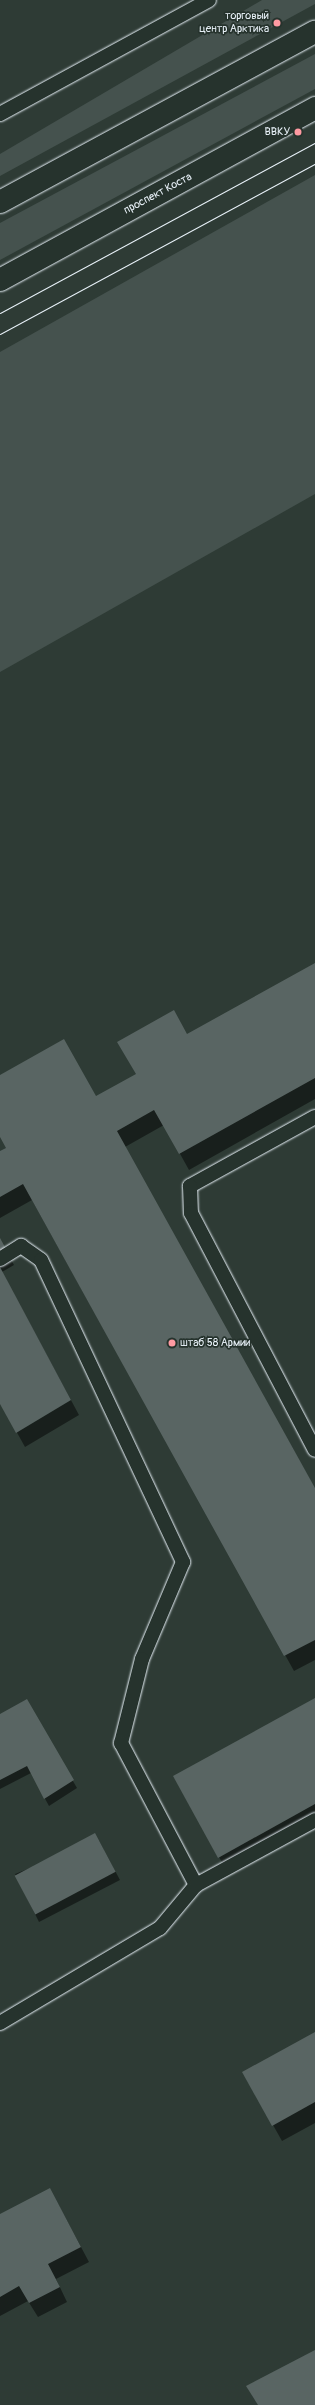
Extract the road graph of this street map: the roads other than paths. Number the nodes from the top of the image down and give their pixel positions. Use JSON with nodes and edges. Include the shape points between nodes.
{"nodes":[{"id":1,"x":209,"y":0,"type":"edge"},
{"id":2,"x":315,"y":32,"type":"edge"},
{"id":3,"x":315,"y":108,"type":"edge"},
{"id":4,"x":0,"y":114,"type":"edge"},
{"id":5,"x":0,"y":202,"type":"edge"},
{"id":6,"x":0,"y":280,"type":"edge"},
{"id":7,"x":315,"y":1117,"type":"edge"},
{"id":8,"x":0,"y":1259,"type":"edge"},
{"id":9,"x":315,"y":1450,"type":"edge"},
{"id":10,"x":315,"y":1820,"type":"edge"},
{"id":11,"x":196,"y":1885,"type":"junction"},
{"id":12,"x":0,"y":2023,"type":"edge"}],
"edges":[{"from":1,"to":4,"type":"lane"},
{"from":2,"to":5,"type":"main road"},
{"from":3,"to":6,"type":"main road","name":"проспект Коста"},
{"from":7,"to":9,"type":"lane","via":[[190,1186],[191,1213]]},
{"from":8,"to":11,"type":"lane","via":[[21,1246],[41,1260],[183,1562],[142,1659],[121,1743]]},
{"from":10,"to":11,"type":"lane"},
{"from":11,"to":12,"type":"lane","via":[[160,1928]]}]}
